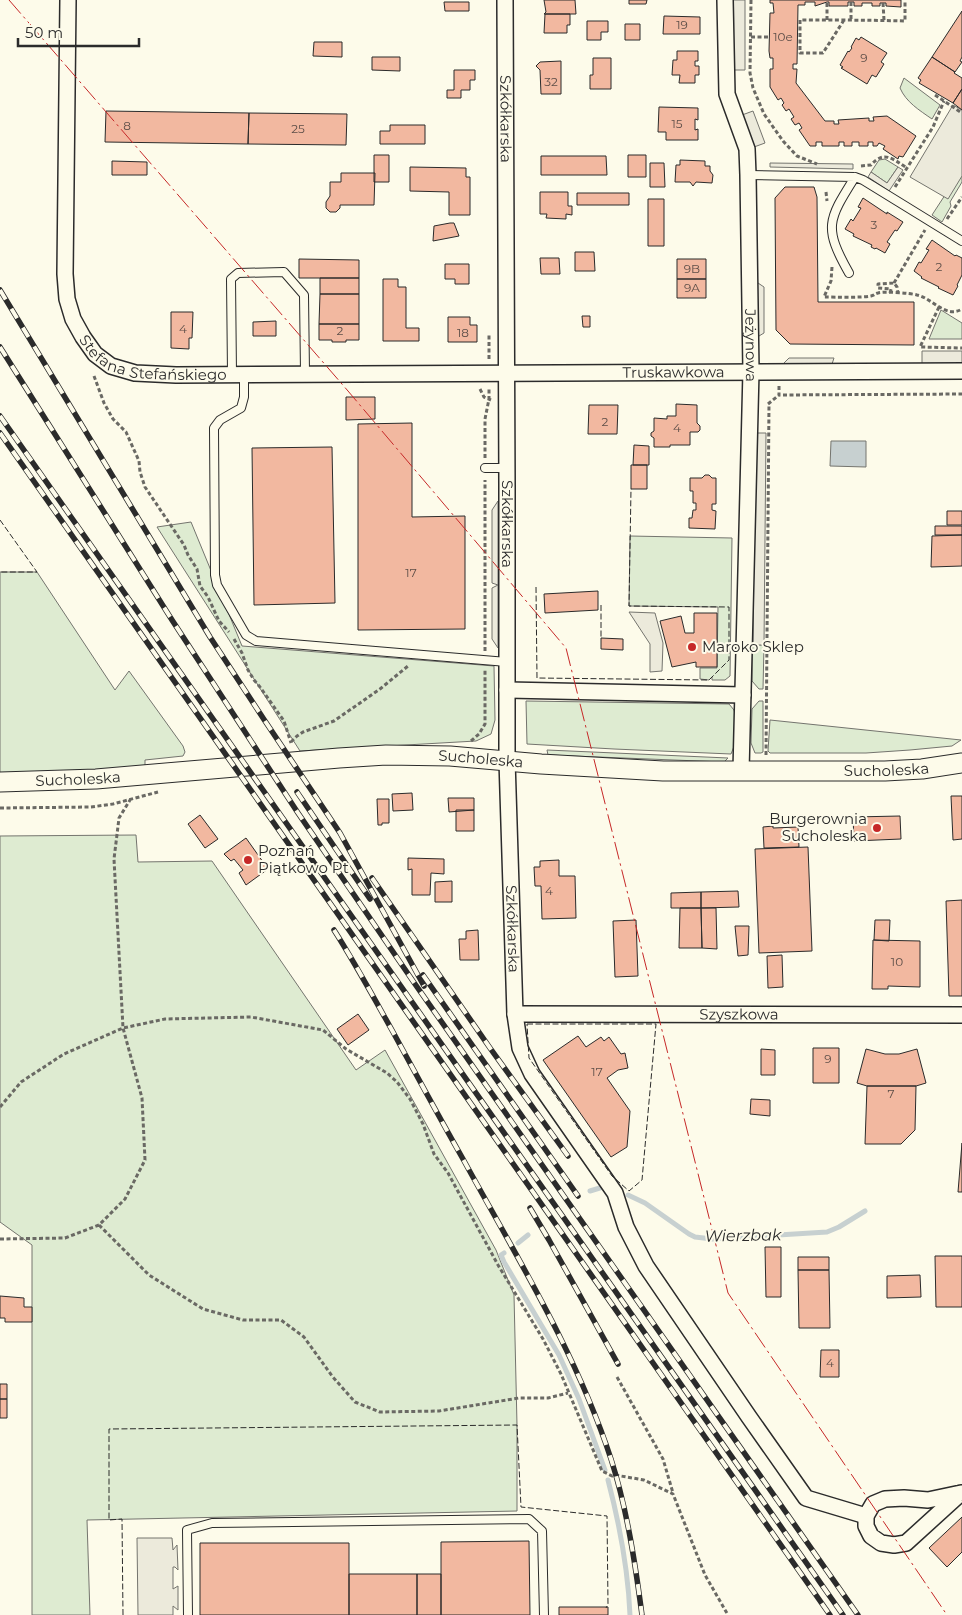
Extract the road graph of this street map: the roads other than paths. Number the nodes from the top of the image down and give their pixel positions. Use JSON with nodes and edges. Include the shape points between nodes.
{"nodes":[{"id":1,"x":68,"y":0,"type":"edge"},
{"id":2,"x":505,"y":0,"type":"edge"},
{"id":3,"x":724,"y":0,"type":"edge"},
{"id":4,"x":748,"y":175,"type":"junction"},
{"id":5,"x":855,"y":177,"type":"junction"},
{"id":6,"x":962,"y":241,"type":"edge"},
{"id":7,"x":849,"y":273,"type":"dead end"},
{"id":8,"x":751,"y":371,"type":"junction"},
{"id":9,"x":962,"y":371,"type":"edge"},
{"id":10,"x":506,"y":372,"type":"junction"},
{"id":11,"x":238,"y":374,"type":"junction"},
{"id":12,"x":305,"y":374,"type":"junction"},
{"id":13,"x":485,"y":468,"type":"dead end"},
{"id":14,"x":507,"y":468,"type":"junction"},
{"id":15,"x":506,"y":662,"type":"junction"},
{"id":16,"x":506,"y":690,"type":"junction"},
{"id":17,"x":743,"y":695,"type":"junction"},
{"id":18,"x":506,"y":760,"type":"junction"},
{"id":19,"x":741,"y":763,"type":"junction"},
{"id":20,"x":962,"y":763,"type":"edge"},
{"id":21,"x":0,"y":782,"type":"edge"},
{"id":22,"x":515,"y":1014,"type":"junction"},
{"id":23,"x":962,"y":1015,"type":"edge"},
{"id":24,"x":962,"y":1493,"type":"edge"},
{"id":25,"x":866,"y":1516,"type":"junction"},
{"id":26,"x":188,"y":1615,"type":"edge"},
{"id":27,"x":544,"y":1615,"type":"edge"}],
"edges":[{"from":1,"to":11,"type":"street","name":"Stefana Stefańskiego","via":[[65,274],[73,319],[95,354],[111,366],[135,374]]},
{"from":2,"to":10,"type":"street","name":"Szkółkarska"},
{"from":3,"to":4,"type":"street","name":"Jeżynowa","via":[[726,94],[747,149]]},
{"from":4,"to":5,"type":"lane"},
{"from":4,"to":8,"type":"street","name":"Jeżynowa"},
{"from":5,"to":6,"type":"lane"},
{"from":5,"to":7,"type":"lane","via":[[831,223],[833,240]]},
{"from":8,"to":9,"type":"street","name":"Truskawkowa"},
{"from":8,"to":10,"type":"street","name":"Truskawkowa"},
{"from":8,"to":17,"type":"street","name":"Jeżynowa"},
{"from":10,"to":12,"type":"street","name":"Stefana Stefańskiego"},
{"from":10,"to":14,"type":"street","name":"Szkółkarska"},
{"from":11,"to":12,"type":"street","name":"Stefana Stefańskiego"},
{"from":11,"to":12,"type":"lane","via":[[232,280],[238,273],[284,272],[304,295]]},
{"from":11,"to":15,"type":"lane","via":[[244,397],[241,408],[220,420],[214,428],[215,575],[217,586],[246,635],[256,640]]},
{"from":13,"to":14,"type":"lane"},
{"from":14,"to":15,"type":"street","name":"Szkółkarska"},
{"from":15,"to":16,"type":"street","name":"Szkółkarska"},
{"from":16,"to":17,"type":"street"},
{"from":16,"to":18,"type":"street","name":"Szkółkarska"},
{"from":17,"to":19,"type":"street","name":"Jeżynowa"},
{"from":18,"to":19,"type":"street","name":"Sucholeska","via":[[663,771]]},
{"from":18,"to":21,"type":"street","name":"Sucholeska","via":[[411,755],[339,758],[96,779]]},
{"from":18,"to":22,"type":"street","name":"Szkółkarska"},
{"from":19,"to":20,"type":"street","name":"Sucholeska","via":[[885,771]]},
{"from":22,"to":23,"type":"street","name":"Szyszkowa"},
{"from":22,"to":25,"type":"street","name":"Szkółkarska","via":[[520,1048],[532,1074],[615,1193],[626,1227],[646,1266],[749,1417],[806,1498]]},
{"from":24,"to":25,"type":"street","via":[[928,1500],[885,1499],[873,1504]]},
{"from":24,"to":25,"type":"street","via":[[906,1542],[894,1545],[881,1543],[871,1536]]},
{"from":26,"to":27,"type":"lane","via":[[187,1530],[212,1523],[529,1519],[542,1532]]}]}
